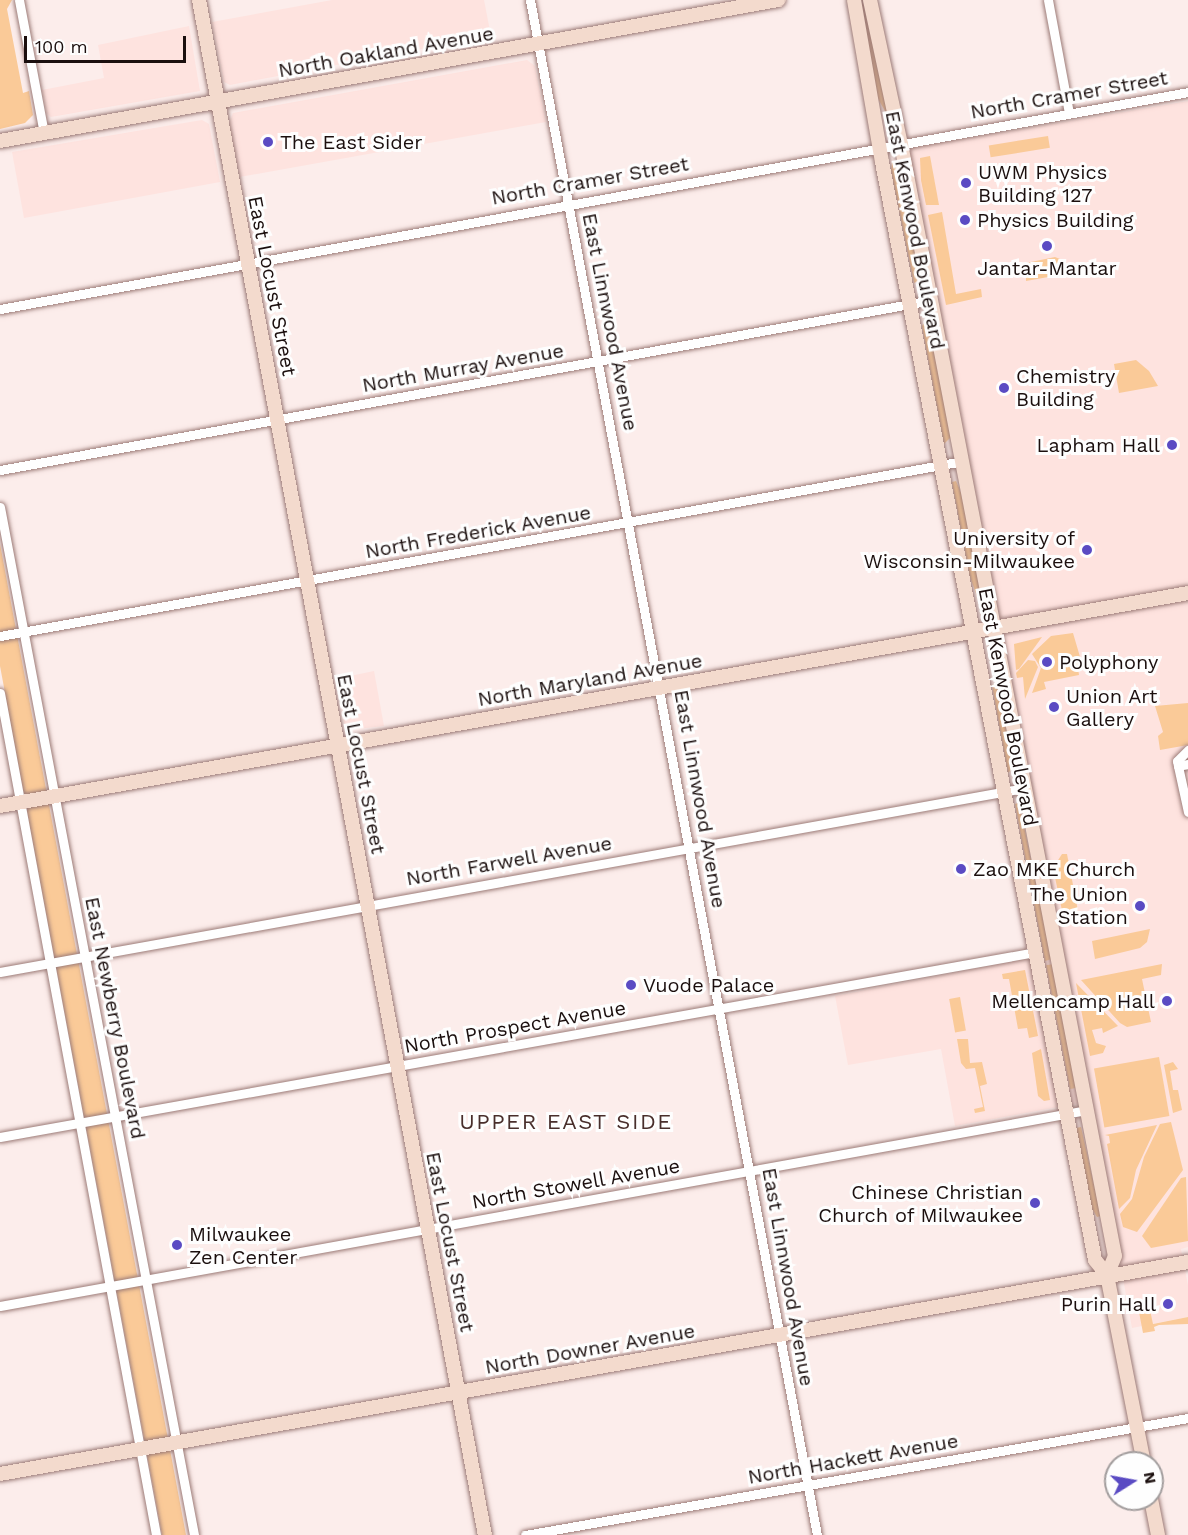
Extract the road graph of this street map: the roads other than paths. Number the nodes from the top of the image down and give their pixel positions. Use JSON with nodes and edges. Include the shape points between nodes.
{"nodes":[{"id":1,"x":19,"y":0,"type":"edge"},
{"id":2,"x":199,"y":0,"type":"edge"},
{"id":3,"x":530,"y":0,"type":"edge"},
{"id":4,"x":778,"y":0,"type":"edge"},
{"id":5,"x":854,"y":0,"type":"edge"},
{"id":6,"x":870,"y":0,"type":"edge"},
{"id":7,"x":1048,"y":0,"type":"edge"},
{"id":8,"x":539,"y":44,"type":"junction"},
{"id":9,"x":1188,"y":92,"type":"edge"},
{"id":10,"x":218,"y":102,"type":"junction"},
{"id":11,"x":1069,"y":113,"type":"junction"},
{"id":12,"x":44,"y":133,"type":"junction"},
{"id":13,"x":0,"y":141,"type":"edge"},
{"id":14,"x":901,"y":144,"type":"junction"},
{"id":15,"x":879,"y":147,"type":"junction"},
{"id":16,"x":569,"y":203,"type":"junction"},
{"id":17,"x":248,"y":264,"type":"junction"},
{"id":18,"x":932,"y":300,"type":"junction"},
{"id":19,"x":909,"y":305,"type":"junction"},
{"id":20,"x":0,"y":309,"type":"edge"},
{"id":21,"x":599,"y":361,"type":"junction"},
{"id":22,"x":277,"y":420,"type":"junction"},
{"id":23,"x":963,"y":461,"type":"junction"},
{"id":24,"x":941,"y":465,"type":"junction"},
{"id":25,"x":0,"y":470,"type":"edge"},
{"id":26,"x":0,"y":507,"type":"edge"},
{"id":27,"x":629,"y":522,"type":"junction"},
{"id":28,"x":307,"y":582,"type":"junction"},
{"id":29,"x":1188,"y":593,"type":"edge"},
{"id":30,"x":994,"y":627,"type":"junction"},
{"id":31,"x":24,"y":632,"type":"junction"},
{"id":32,"x":973,"y":632,"type":"junction"},
{"id":33,"x":0,"y":636,"type":"edge"},
{"id":34,"x":661,"y":687,"type":"junction"},
{"id":35,"x":0,"y":693,"type":"edge"},
{"id":36,"x":338,"y":744,"type":"junction"},
{"id":37,"x":1188,"y":750,"type":"edge"},
{"id":38,"x":1183,"y":765,"type":"edge"},
{"id":39,"x":1025,"y":788,"type":"junction"},
{"id":40,"x":1005,"y":791,"type":"junction"},
{"id":41,"x":55,"y":796,"type":"junction"},
{"id":42,"x":20,"y":802,"type":"junction"},
{"id":43,"x":0,"y":806,"type":"edge"},
{"id":44,"x":1188,"y":812,"type":"edge"},
{"id":45,"x":691,"y":848,"type":"junction"},
{"id":46,"x":367,"y":904,"type":"junction"},
{"id":47,"x":1035,"y":952,"type":"junction"},
{"id":48,"x":85,"y":956,"type":"junction"},
{"id":49,"x":50,"y":963,"type":"junction"},
{"id":50,"x":0,"y":972,"type":"edge"},
{"id":51,"x":721,"y":1009,"type":"junction"},
{"id":52,"x":397,"y":1066,"type":"junction"},
{"id":53,"x":1087,"y":1110,"type":"junction"},
{"id":54,"x":1066,"y":1113,"type":"junction"},
{"id":55,"x":115,"y":1116,"type":"junction"},
{"id":56,"x":80,"y":1123,"type":"junction"},
{"id":57,"x":0,"y":1137,"type":"edge"},
{"id":58,"x":750,"y":1170,"type":"junction"},
{"id":59,"x":428,"y":1229,"type":"junction"},
{"id":60,"x":1188,"y":1262,"type":"edge"},
{"id":61,"x":1107,"y":1275,"type":"junction"},
{"id":62,"x":146,"y":1280,"type":"junction"},
{"id":63,"x":110,"y":1286,"type":"junction"},
{"id":64,"x":0,"y":1306,"type":"edge"},
{"id":65,"x":781,"y":1333,"type":"junction"},
{"id":66,"x":458,"y":1393,"type":"junction"},
{"id":67,"x":1188,"y":1418,"type":"edge"},
{"id":68,"x":1137,"y":1428,"type":"junction"},
{"id":69,"x":177,"y":1443,"type":"junction"},
{"id":70,"x":140,"y":1450,"type":"junction"},
{"id":71,"x":1142,"y":1451,"type":"edge"},
{"id":72,"x":0,"y":1474,"type":"edge"},
{"id":73,"x":808,"y":1485,"type":"junction"},
{"id":74,"x":1153,"y":1511,"type":"edge"},
{"id":75,"x":156,"y":1535,"type":"edge"},
{"id":76,"x":194,"y":1535,"type":"edge"},
{"id":77,"x":484,"y":1535,"type":"edge"},
{"id":78,"x":525,"y":1535,"type":"edge"},
{"id":79,"x":817,"y":1535,"type":"edge"},
{"id":80,"x":1158,"y":1535,"type":"edge"}],
"edges":[{"from":1,"to":12,"type":"street"},
{"from":2,"to":10,"type":"street","name":"East Locust Street"},
{"from":3,"to":8,"type":"street","name":"East Linnwood Avenue"},
{"from":4,"to":8,"type":"street","name":"North Oakland Avenue"},
{"from":5,"to":15,"type":"street","name":"East Kenwood Boulevard"},
{"from":6,"to":14,"type":"street","name":"East Kenwood Boulevard"},
{"from":7,"to":11,"type":"street"},
{"from":8,"to":10,"type":"street","name":"North Oakland Avenue"},
{"from":8,"to":16,"type":"street","name":"East Linnwood Avenue"},
{"from":9,"to":11,"type":"street","name":"North Cramer Street"},
{"from":10,"to":12,"type":"street","name":"North Oakland Avenue"},
{"from":10,"to":17,"type":"street","name":"East Locust Street"},
{"from":11,"to":14,"type":"street","name":"North Cramer Street"},
{"from":12,"to":13,"type":"street","name":"North Oakland Avenue"},
{"from":14,"to":15,"type":"street","name":"North Cramer Street"},
{"from":14,"to":18,"type":"street","name":"East Kenwood Boulevard"},
{"from":15,"to":16,"type":"street","name":"North Cramer Street"},
{"from":15,"to":19,"type":"street","name":"East Kenwood Boulevard"},
{"from":16,"to":17,"type":"street","name":"North Cramer Street"},
{"from":16,"to":21,"type":"street","name":"East Linnwood Avenue"},
{"from":17,"to":20,"type":"street","name":"North Cramer Street"},
{"from":17,"to":22,"type":"street","name":"East Locust Street"},
{"from":18,"to":19,"type":"street","name":"North Murray Avenue"},
{"from":18,"to":23,"type":"street","name":"East Kenwood Boulevard"},
{"from":19,"to":21,"type":"street","name":"North Murray Avenue"},
{"from":19,"to":24,"type":"street","name":"East Kenwood Boulevard"},
{"from":21,"to":22,"type":"street","name":"North Murray Avenue"},
{"from":21,"to":27,"type":"street","name":"East Linnwood Avenue"},
{"from":22,"to":25,"type":"street","name":"North Murray Avenue"},
{"from":22,"to":28,"type":"street","name":"East Locust Street"},
{"from":23,"to":24,"type":"street","name":"North Frederick Avenue"},
{"from":23,"to":30,"type":"street","name":"East Kenwood Boulevard"},
{"from":24,"to":27,"type":"street","name":"North Frederick Avenue"},
{"from":24,"to":32,"type":"street","name":"East Kenwood Boulevard"},
{"from":26,"to":31,"type":"street","name":"East Newberry Boulevard"},
{"from":27,"to":28,"type":"street","name":"North Frederick Avenue"},
{"from":27,"to":34,"type":"street","name":"East Linnwood Avenue"},
{"from":28,"to":31,"type":"street","name":"North Frederick Avenue"},
{"from":28,"to":36,"type":"street","name":"East Locust Street"},
{"from":29,"to":30,"type":"street","name":"North Maryland Avenue"},
{"from":30,"to":32,"type":"street","name":"North Maryland Avenue"},
{"from":30,"to":39,"type":"street","name":"East Kenwood Boulevard"},
{"from":31,"to":33,"type":"street","name":"North Frederick Avenue"},
{"from":31,"to":41,"type":"street","name":"East Newberry Boulevard"},
{"from":32,"to":34,"type":"street","name":"North Maryland Avenue"},
{"from":32,"to":40,"type":"street","name":"East Kenwood Boulevard"},
{"from":34,"to":36,"type":"street","name":"North Maryland Avenue"},
{"from":34,"to":45,"type":"street","name":"East Linnwood Avenue"},
{"from":35,"to":42,"type":"street"},
{"from":36,"to":41,"type":"street","name":"North Maryland Avenue"},
{"from":36,"to":46,"type":"street","name":"East Locust Street"},
{"from":37,"to":38,"type":"street","via":[[1177,760]]},
{"from":38,"to":44,"type":"street"},
{"from":39,"to":40,"type":"street","name":"North Farwell Avenue"},
{"from":39,"to":53,"type":"street","name":"East Kenwood Boulevard"},
{"from":40,"to":45,"type":"street","name":"North Farwell Avenue"},
{"from":40,"to":47,"type":"street","name":"East Kenwood Boulevard"},
{"from":41,"to":42,"type":"street","name":"North Maryland Avenue"},
{"from":41,"to":48,"type":"street","name":"East Newberry Boulevard"},
{"from":42,"to":43,"type":"street","name":"North Maryland Avenue"},
{"from":42,"to":49,"type":"street"},
{"from":45,"to":46,"type":"street","name":"North Farwell Avenue"},
{"from":45,"to":51,"type":"street","name":"East Linnwood Avenue"},
{"from":46,"to":48,"type":"street","name":"North Farwell Avenue"},
{"from":46,"to":52,"type":"street","name":"East Locust Street"},
{"from":47,"to":51,"type":"street","name":"North Prospect Avenue"},
{"from":47,"to":54,"type":"street","name":"East Kenwood Boulevard"},
{"from":48,"to":49,"type":"street","name":"North Farwell Avenue"},
{"from":48,"to":55,"type":"street","name":"East Newberry Boulevard"},
{"from":49,"to":50,"type":"street","name":"North Farwell Avenue"},
{"from":49,"to":56,"type":"street"},
{"from":51,"to":52,"type":"street","name":"North Prospect Avenue"},
{"from":51,"to":58,"type":"street","name":"East Linnwood Avenue"},
{"from":52,"to":55,"type":"street","name":"North Prospect Avenue"},
{"from":52,"to":59,"type":"street","name":"East Locust Street"},
{"from":53,"to":54,"type":"street","name":"North Stowell Avenue"},
{"from":53,"to":61,"type":"street","name":"East Kenwood Boulevard","via":[[1115,1257]]},
{"from":54,"to":58,"type":"street","name":"North Stowell Avenue"},
{"from":54,"to":61,"type":"street","name":"East Kenwood Boulevard","via":[[1095,1260]]},
{"from":55,"to":56,"type":"street","name":"North Prospect Avenue"},
{"from":55,"to":62,"type":"street","name":"East Newberry Boulevard"},
{"from":56,"to":57,"type":"street","name":"North Prospect Avenue"},
{"from":56,"to":63,"type":"street"},
{"from":58,"to":59,"type":"street","name":"North Stowell Avenue"},
{"from":58,"to":65,"type":"street","name":"East Linnwood Avenue"},
{"from":59,"to":62,"type":"street","name":"North Stowell Avenue"},
{"from":59,"to":66,"type":"street","name":"East Locust Street"},
{"from":60,"to":61,"type":"street","name":"North Downer Avenue"},
{"from":61,"to":65,"type":"street","name":"North Downer Avenue"},
{"from":61,"to":68,"type":"street","name":"East Kenwood Boulevard"},
{"from":62,"to":63,"type":"street","name":"North Stowell Avenue"},
{"from":62,"to":69,"type":"street","name":"East Newberry Boulevard"},
{"from":63,"to":64,"type":"street","name":"North Stowell Avenue"},
{"from":63,"to":70,"type":"street"},
{"from":65,"to":66,"type":"street","name":"North Downer Avenue"},
{"from":65,"to":73,"type":"street","name":"East Linnwood Avenue"},
{"from":66,"to":69,"type":"street","name":"North Downer Avenue"},
{"from":66,"to":77,"type":"street","name":"East Locust Street"},
{"from":67,"to":68,"type":"street","name":"North Hackett Avenue"},
{"from":68,"to":71,"type":"street","name":"East Kenwood Boulevard"},
{"from":68,"to":73,"type":"street","name":"North Hackett Avenue"},
{"from":69,"to":70,"type":"street","name":"North Downer Avenue"},
{"from":69,"to":76,"type":"street","name":"East Newberry Boulevard"},
{"from":70,"to":72,"type":"street","name":"North Downer Avenue"},
{"from":70,"to":75,"type":"street"},
{"from":73,"to":78,"type":"street","name":"North Hackett Avenue"},
{"from":73,"to":79,"type":"street","name":"East Linnwood Avenue"},
{"from":74,"to":80,"type":"street"}]}
